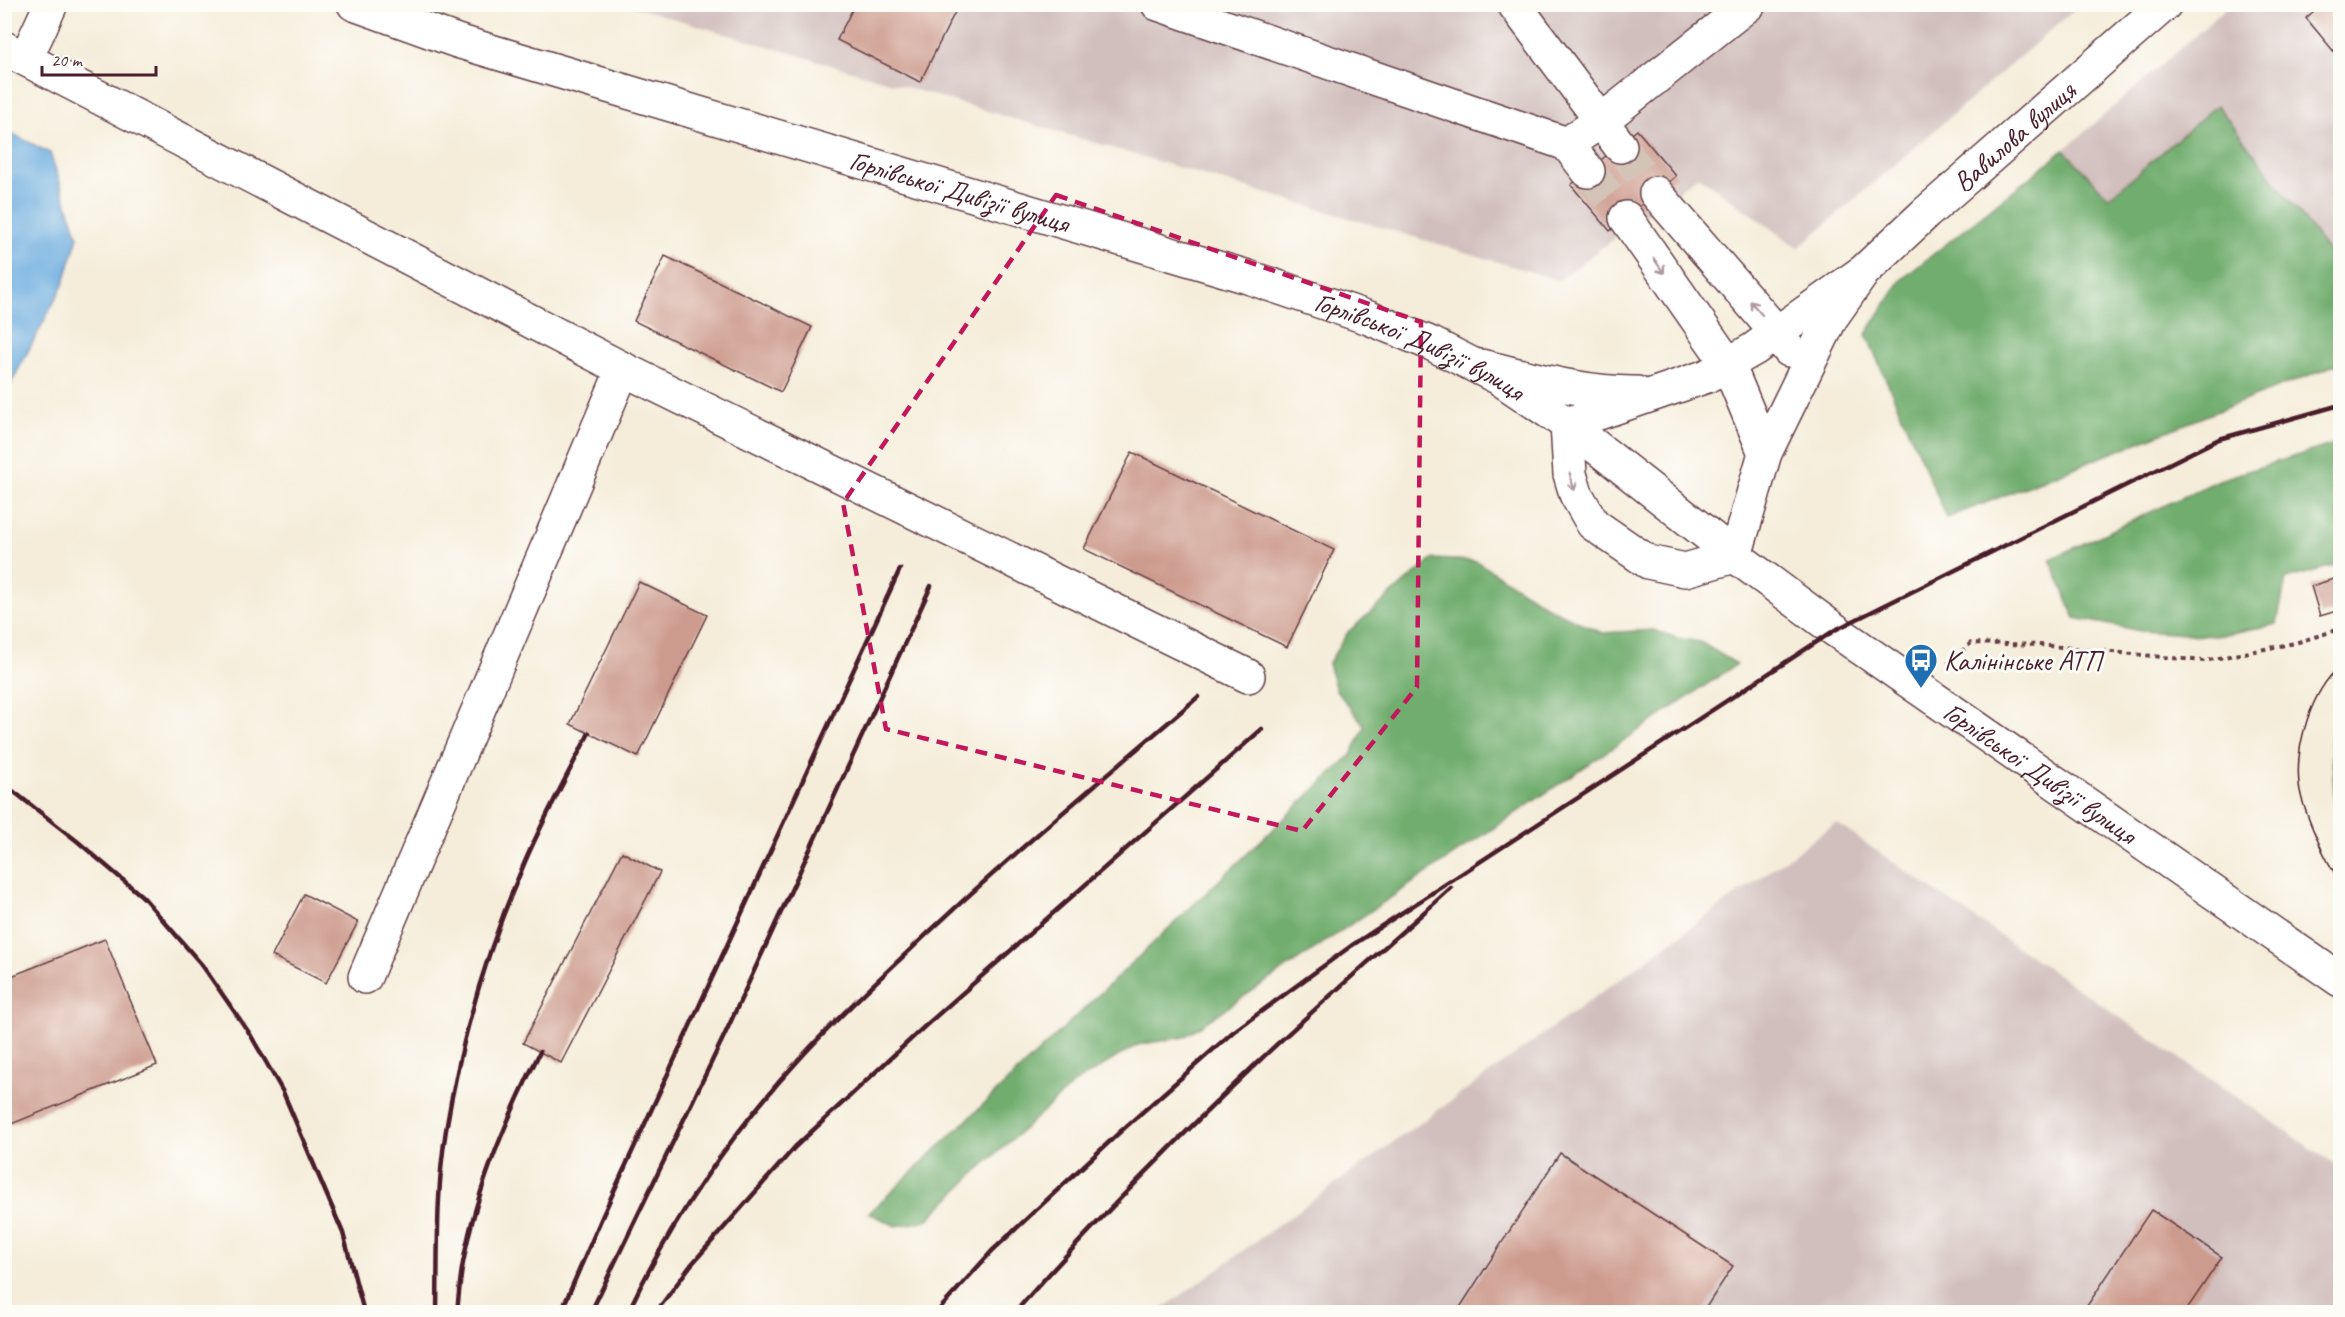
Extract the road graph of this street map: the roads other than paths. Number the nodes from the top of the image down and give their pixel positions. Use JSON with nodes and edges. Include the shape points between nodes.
{"nodes":[{"id":1,"x":51,"y":4,"type":"edge"},
{"id":2,"x":1158,"y":4,"type":"edge"},
{"id":3,"x":1514,"y":4,"type":"edge"},
{"id":4,"x":1749,"y":4,"type":"edge"},
{"id":5,"x":2165,"y":4,"type":"edge"},
{"id":6,"x":357,"y":5,"type":"edge"},
{"id":7,"x":15,"y":53,"type":"edge"},
{"id":8,"x":1611,"y":134,"type":"junction"},
{"id":9,"x":1567,"y":144,"type":"junction"},
{"id":10,"x":1588,"y":171,"type":"tunnel mouth"},
{"id":11,"x":1656,"y":193,"type":"tunnel mouth"},
{"id":12,"x":1626,"y":218,"type":"tunnel mouth"},
{"id":13,"x":1864,"y":271,"type":"junction"},
{"id":14,"x":1777,"y":333,"type":"junction"},
{"id":15,"x":1468,"y":363,"type":"junction"},
{"id":16,"x":1728,"y":364,"type":"junction"},
{"id":17,"x":623,"y":369,"type":"junction"},
{"id":18,"x":1804,"y":371,"type":"junction"},
{"id":19,"x":1655,"y":393,"type":"junction"},
{"id":20,"x":1567,"y":424,"type":"junction"},
{"id":21,"x":1765,"y":453,"type":"junction"},
{"id":22,"x":1735,"y":556,"type":"junction"},
{"id":23,"x":1248,"y":676,"type":"dead end"},
{"id":24,"x":365,"y":977,"type":"dead end"},
{"id":25,"x":2340,"y":980,"type":"edge"}],
"edges":[{"from":1,"to":7,"type":"main road"},
{"from":2,"to":9,"type":"main road"},
{"from":3,"to":8,"type":"main road"},
{"from":4,"to":8,"type":"main road"},
{"from":5,"to":13,"type":"main road","name":"Вавилова вулиця"},
{"from":6,"to":15,"type":"main road","name":"Горлівської Дивізії вулиця","via":[[457,41],[1248,277],[1369,318]]},
{"from":7,"to":17,"type":"main road"},
{"from":8,"to":9,"type":"main road"},
{"from":9,"to":10,"type":"main road"},
{"from":14,"to":11,"type":"main road","one_way":true},
{"from":12,"to":16,"type":"main road","one_way":true},
{"from":13,"to":14,"type":"main road"},
{"from":13,"to":18,"type":"main road","via":[[1831,318]]},
{"from":14,"to":16,"type":"main road"},
{"from":14,"to":18,"type":"main road"},
{"from":15,"to":19,"type":"main road","via":[[1611,393]]},
{"from":15,"to":20,"type":"main road","name":"Горлівської Дивізії вулиця","via":[[1499,378]]},
{"from":16,"to":19,"type":"main road","via":[[1707,376]]},
{"from":16,"to":21,"type":"main road"},
{"from":17,"to":23,"type":"main road"},
{"from":17,"to":24,"type":"main road"},
{"from":18,"to":21,"type":"main road"},
{"from":19,"to":20,"type":"main road"},
{"from":20,"to":22,"type":"main road","name":"Горлівської Дивізії вулиця"},
{"from":20,"to":22,"type":"main road","one_way":true,"via":[[1570,474],[1576,495],[1593,524],[1648,562],[1685,570]]},
{"from":21,"to":22,"type":"main road"},
{"from":22,"to":25,"type":"main road","name":"Горлівської Дивізії вулиця"}]}
